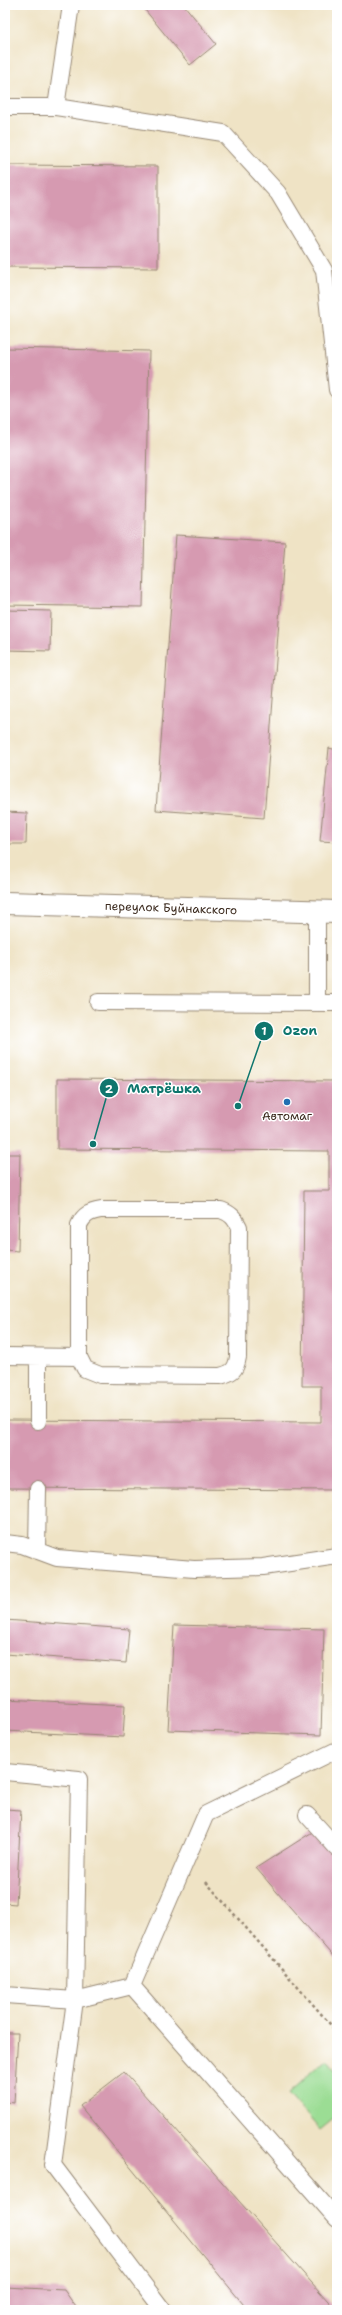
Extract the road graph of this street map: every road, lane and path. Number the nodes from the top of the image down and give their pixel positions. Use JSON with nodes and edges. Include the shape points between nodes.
{"nodes":[{"id":1,"x":71,"y":5,"type":"edge"},
{"id":2,"x":5,"y":107,"type":"edge"},
{"id":3,"x":56,"y":107,"type":"junction"},
{"id":4,"x":337,"y":390,"type":"edge"},
{"id":5,"x":5,"y":903,"type":"edge"},
{"id":6,"x":327,"y":912,"type":"edge"},
{"id":7,"x":98,"y":1002,"type":"dead end"},
{"id":8,"x":317,"y":1003,"type":"junction"},
{"id":9,"x":337,"y":1003,"type":"edge"},
{"id":10,"x":5,"y":1356,"type":"edge"},
{"id":11,"x":38,"y":1357,"type":"junction"},
{"id":12,"x":79,"y":1357,"type":"junction"},
{"id":13,"x":38,"y":1421,"type":"dead end"},
{"id":14,"x":38,"y":1489,"type":"dead end"},
{"id":15,"x":5,"y":1543,"type":"edge"},
{"id":16,"x":37,"y":1551,"type":"junction"},
{"id":17,"x":337,"y":1556,"type":"edge"},
{"id":18,"x":337,"y":1750,"type":"edge"},
{"id":19,"x":5,"y":1772,"type":"edge"},
{"id":20,"x":307,"y":1815,"type":"dead end"},
{"id":21,"x":337,"y":1848,"type":"edge"},
{"id":22,"x":203,"y":1878,"type":"dead end"},
{"id":23,"x":132,"y":1986,"type":"junction"},
{"id":24,"x":5,"y":1995,"type":"edge"},
{"id":25,"x":75,"y":2000,"type":"junction"},
{"id":26,"x":337,"y":2032,"type":"edge"},
{"id":27,"x":337,"y":2219,"type":"edge"},
{"id":28,"x":163,"y":2310,"type":"edge"}],
"edges":[{"from":1,"to":3,"type":"lane"},
{"from":2,"to":3,"type":"lane"},
{"from":3,"to":4,"type":"lane","via":[[223,133],[278,193],[324,270]]},
{"from":5,"to":6,"type":"street","name":"переулок Буйнакского"},
{"from":6,"to":8,"type":"lane"},
{"from":7,"to":8,"type":"lane"},
{"from":8,"to":9,"type":"lane"},
{"from":10,"to":11,"type":"lane"},
{"from":11,"to":12,"type":"lane"},
{"from":11,"to":13,"type":"lane"},
{"from":12,"to":12,"type":"lane","via":[[79,1226],[82,1218],[88,1213],[101,1210],[221,1210],[235,1218],[239,1227],[238,1357],[237,1367],[231,1373],[220,1376],[100,1375],[85,1369]]},
{"from":14,"to":16,"type":"lane"},
{"from":15,"to":16,"type":"lane","via":[[22,1545]]},
{"from":16,"to":17,"type":"lane","via":[[73,1560],[226,1569],[263,1567]]},
{"from":18,"to":23,"type":"lane","via":[[206,1814]]},
{"from":19,"to":25,"type":"lane","via":[[79,1779]]},
{"from":20,"to":21,"type":"lane"},
{"from":22,"to":26,"type":"path"},
{"from":23,"to":25,"type":"lane"},
{"from":23,"to":27,"type":"lane"},
{"from":24,"to":25,"type":"lane"},
{"from":25,"to":28,"type":"lane","via":[[53,2165]]}]}
